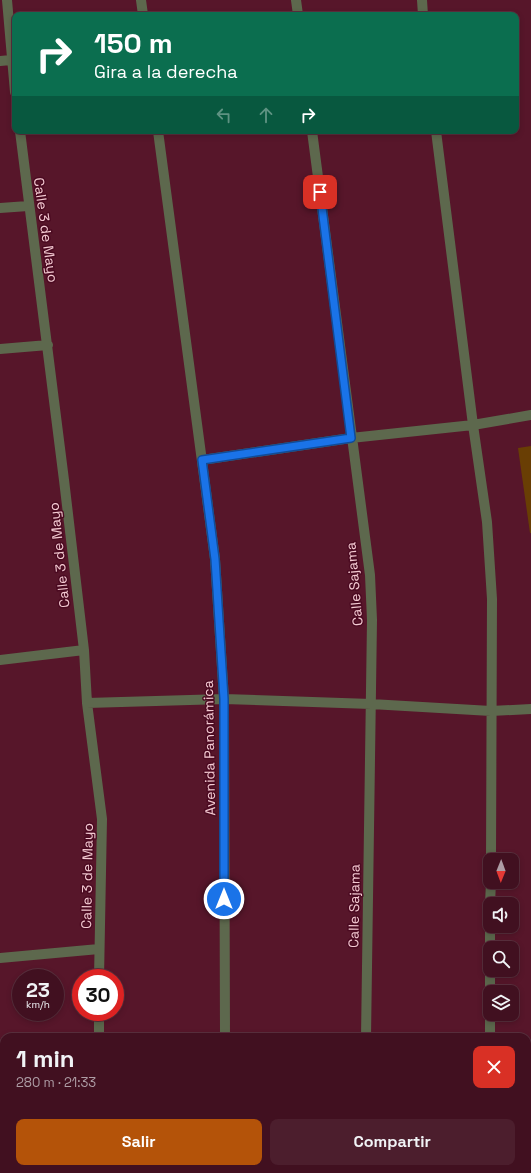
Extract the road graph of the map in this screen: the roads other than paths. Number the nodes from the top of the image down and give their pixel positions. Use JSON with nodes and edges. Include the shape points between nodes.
{"nodes":[{"id":1,"x":7,"y":0,"type":"edge"},
{"id":2,"x":141,"y":0,"type":"edge"},
{"id":3,"x":296,"y":0,"type":"edge"},
{"id":4,"x":422,"y":0,"type":"edge"},
{"id":5,"x":143,"y":12,"type":"edge"},
{"id":6,"x":298,"y":12,"type":"edge"},
{"id":7,"x":423,"y":12,"type":"edge"},
{"id":8,"x":11,"y":60,"type":"junction"},
{"id":9,"x":0,"y":61,"type":"edge"},
{"id":10,"x":12,"y":68,"type":"edge"},
{"id":11,"x":20,"y":134,"type":"edge"},
{"id":12,"x":158,"y":134,"type":"edge"},
{"id":13,"x":312,"y":134,"type":"edge"},
{"id":14,"x":436,"y":134,"type":"edge"},
{"id":15,"x":28,"y":206,"type":"junction"},
{"id":16,"x":0,"y":208,"type":"edge"},
{"id":17,"x":48,"y":345,"type":"junction"},
{"id":18,"x":0,"y":349,"type":"edge"},
{"id":19,"x":531,"y":415,"type":"edge"},
{"id":20,"x":473,"y":425,"type":"junction"},
{"id":21,"x":351,"y":438,"type":"junction"},
{"id":22,"x":202,"y":460,"type":"junction"},
{"id":23,"x":84,"y":650,"type":"junction"},
{"id":24,"x":0,"y":660,"type":"edge"},
{"id":25,"x":224,"y":699,"type":"junction"},
{"id":26,"x":87,"y":703,"type":"junction"},
{"id":27,"x":371,"y":704,"type":"junction"},
{"id":28,"x":531,"y":709,"type":"edge"},
{"id":29,"x":491,"y":711,"type":"junction"},
{"id":30,"x":491,"y":853,"type":"edge"},
{"id":31,"x":99,"y":949,"type":"junction"},
{"id":32,"x":0,"y":958,"type":"edge"},
{"id":33,"x":99,"y":969,"type":"edge"},
{"id":34,"x":99,"y":1021,"type":"edge"},
{"id":35,"x":490,"y":1021,"type":"edge"},
{"id":36,"x":99,"y":1033,"type":"edge"},
{"id":37,"x":224,"y":1033,"type":"edge"},
{"id":38,"x":366,"y":1033,"type":"edge"},
{"id":39,"x":490,"y":1033,"type":"edge"}],
"edges":[{"from":1,"to":8,"type":"street"},
{"from":2,"to":5,"type":"street"},
{"from":3,"to":6,"type":"street"},
{"from":4,"to":7,"type":"street"},
{"from":8,"to":9,"type":"street"},
{"from":8,"to":10,"type":"street"},
{"from":11,"to":15,"type":"street","name":"Calle 3 de Mayo"},
{"from":12,"to":22,"type":"street","name":"Avenida Panorámica"},
{"from":13,"to":21,"type":"street","name":"Calle Sajama"},
{"from":14,"to":20,"type":"street"},
{"from":15,"to":16,"type":"street"},
{"from":15,"to":17,"type":"street","name":"Calle 3 de Mayo"},
{"from":17,"to":18,"type":"street"},
{"from":17,"to":23,"type":"street","name":"Calle 3 de Mayo"},
{"from":19,"to":20,"type":"street"},
{"from":20,"to":21,"type":"street"},
{"from":20,"to":29,"type":"street","via":[[488,530],[492,599]]},
{"from":21,"to":22,"type":"street"},
{"from":21,"to":27,"type":"street","name":"Calle Sajama","via":[[370,575]]},
{"from":22,"to":25,"type":"street","name":"Avenida Panorámica","via":[[215,559]]},
{"from":23,"to":24,"type":"street"},
{"from":23,"to":26,"type":"street","name":"Calle 3 de Mayo"},
{"from":25,"to":26,"type":"street"},
{"from":25,"to":27,"type":"street"},
{"from":25,"to":37,"type":"street","name":"Avenida Panorámica"},
{"from":26,"to":31,"type":"street","name":"Calle 3 de Mayo","via":[[102,820]]},
{"from":27,"to":29,"type":"street"},
{"from":27,"to":38,"type":"street","name":"Calle Sajama"},
{"from":28,"to":29,"type":"street"},
{"from":29,"to":30,"type":"street"},
{"from":31,"to":32,"type":"street"},
{"from":31,"to":33,"type":"street","name":"Calle 3 de Mayo"},
{"from":34,"to":36,"type":"street"},
{"from":35,"to":39,"type":"street"}]}
